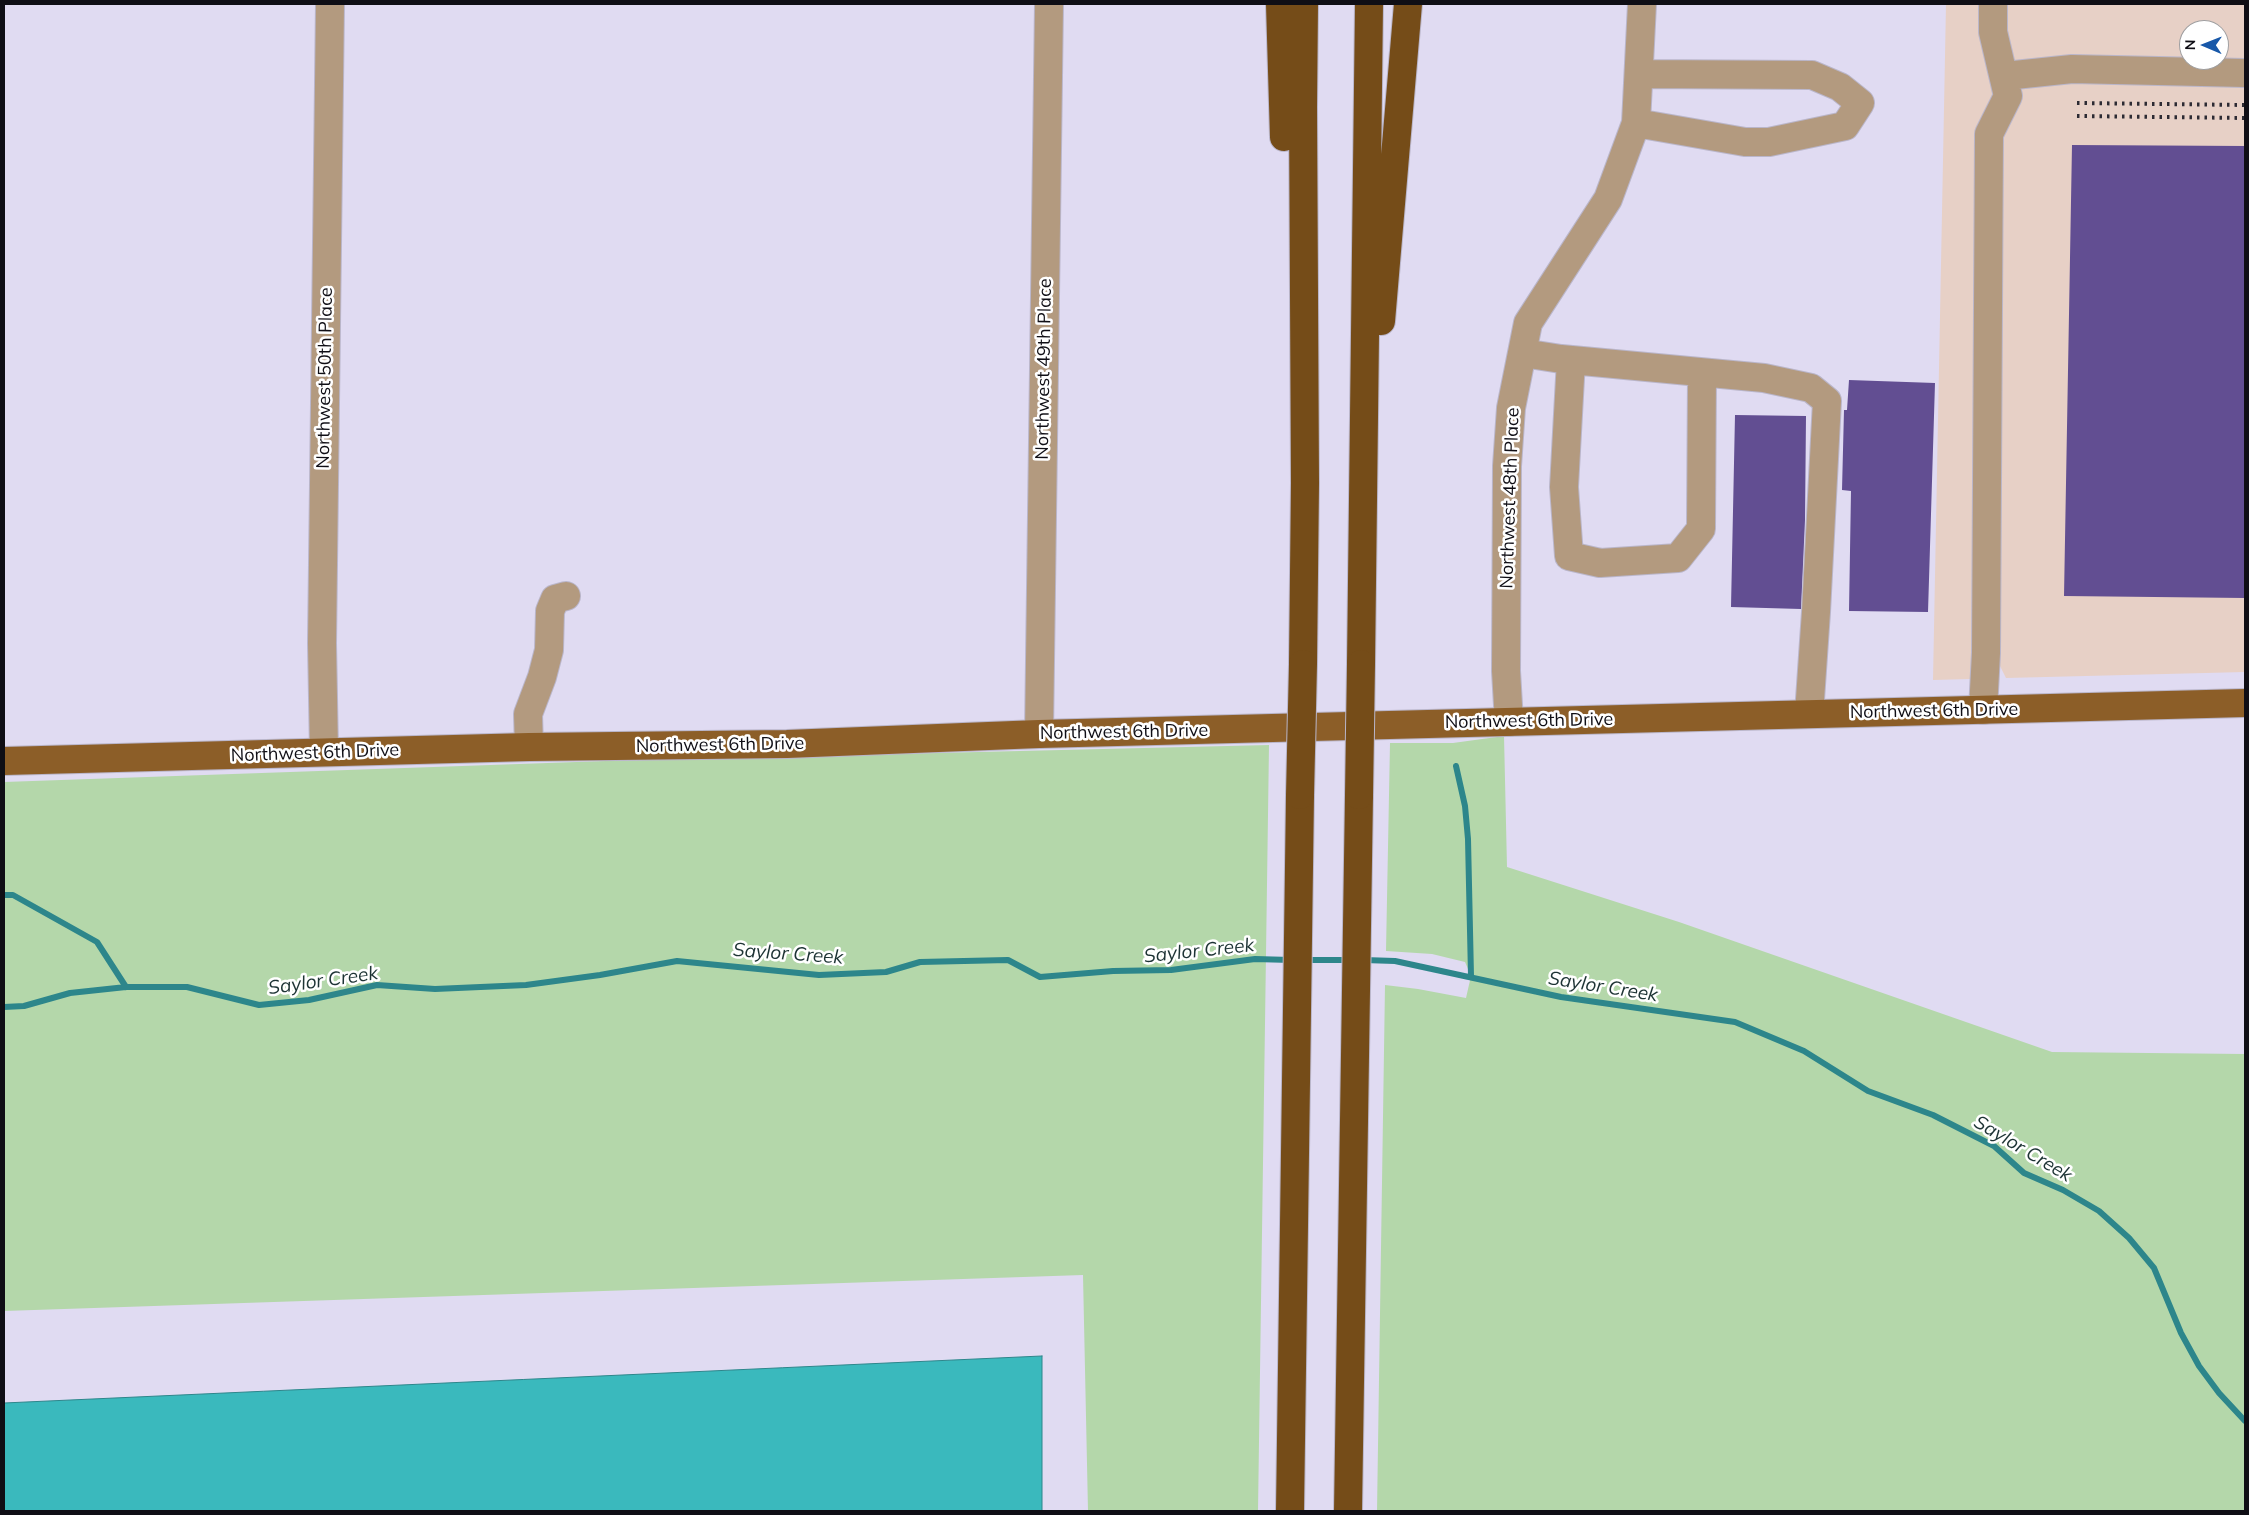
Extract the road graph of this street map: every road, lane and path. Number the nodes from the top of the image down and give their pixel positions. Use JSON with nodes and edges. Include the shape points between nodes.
{"nodes":[{"id":1,"x":330,"y":4,"type":"edge"},
{"id":2,"x":1049,"y":4,"type":"edge"},
{"id":3,"x":1280,"y":4,"type":"edge"},
{"id":4,"x":1304,"y":4,"type":"edge"},
{"id":5,"x":1369,"y":4,"type":"edge"},
{"id":6,"x":1408,"y":4,"type":"edge"},
{"id":7,"x":1642,"y":4,"type":"edge"},
{"id":8,"x":1993,"y":4,"type":"edge"},
{"id":9,"x":2245,"y":73,"type":"edge"},
{"id":10,"x":1639,"y":74,"type":"junction"},
{"id":11,"x":2005,"y":76,"type":"junction"},
{"id":12,"x":1636,"y":123,"type":"junction"},
{"id":13,"x":1523,"y":353,"type":"junction"},
{"id":14,"x":1571,"y":360,"type":"junction"},
{"id":15,"x":1702,"y":373,"type":"junction"},
{"id":16,"x":1305,"y":483,"type":"junction"},
{"id":17,"x":1363,"y":502,"type":"junction"},
{"id":18,"x":566,"y":596,"type":"dead end"},
{"id":19,"x":2245,"y":703,"type":"edge"},
{"id":20,"x":1983,"y":710,"type":"junction"},
{"id":21,"x":1808,"y":714,"type":"junction"},
{"id":22,"x":1509,"y":722,"type":"junction"},
{"id":23,"x":1039,"y":734,"type":"junction"},
{"id":24,"x":529,"y":747,"type":"junction"},
{"id":25,"x":324,"y":752,"type":"junction"},
{"id":26,"x":4,"y":761,"type":"edge"},
{"id":27,"x":1290,"y":1511,"type":"edge"},
{"id":28,"x":1348,"y":1511,"type":"edge"}],
"edges":[{"from":1,"to":25,"type":"street","name":"Northwest 50th Place","via":[[322,643]]},
{"from":2,"to":23,"type":"street","name":"Northwest 49th Place"},
{"from":3,"to":16,"type":"highway","via":[[1286,216]]},
{"from":4,"to":16,"type":"highway"},
{"from":5,"to":17,"type":"highway"},
{"from":6,"to":17,"type":"highway","via":[[1390,240]]},
{"from":7,"to":10,"type":"street","name":"Northwest 48th Place"},
{"from":8,"to":11,"type":"street","via":[[1993,32]]},
{"from":9,"to":11,"type":"street","via":[[2072,70]]},
{"from":10,"to":12,"type":"street","name":"Northwest 48th Place"},
{"from":10,"to":12,"type":"street","via":[[1812,75],[1840,87],[1860,103],[1845,126],[1768,142],[1745,142]]},
{"from":11,"to":20,"type":"street","via":[[2008,96],[1989,134]]},
{"from":12,"to":13,"type":"street","name":"Northwest 48th Place","via":[[1608,199],[1528,323]]},
{"from":13,"to":14,"type":"street"},
{"from":13,"to":22,"type":"street","name":"Northwest 48th Place","via":[[1511,408],[1507,466],[1506,671]]},
{"from":14,"to":15,"type":"street"},
{"from":14,"to":15,"type":"street","via":[[1564,487],[1569,556],[1600,563],[1678,558],[1701,529]]},
{"from":15,"to":21,"type":"street","via":[[1764,378],[1810,388],[1827,401]]},
{"from":16,"to":27,"type":"highway","bridge":true},
{"from":17,"to":28,"type":"highway","bridge":true},
{"from":18,"to":24,"type":"street","via":[[555,599],[550,611],[549,650],[528,714]]},
{"from":19,"to":20,"type":"main road","name":"Northwest 6th Drive"},
{"from":20,"to":21,"type":"main road","name":"Northwest 6th Drive"},
{"from":21,"to":22,"type":"main road","name":"Northwest 6th Drive"},
{"from":22,"to":23,"type":"main road","name":"Northwest 6th Drive"},
{"from":23,"to":24,"type":"main road","name":"Northwest 6th Drive","via":[[787,744]]},
{"from":24,"to":25,"type":"main road","name":"Northwest 6th Drive"},
{"from":25,"to":26,"type":"main road","name":"Northwest 6th Drive"}]}
